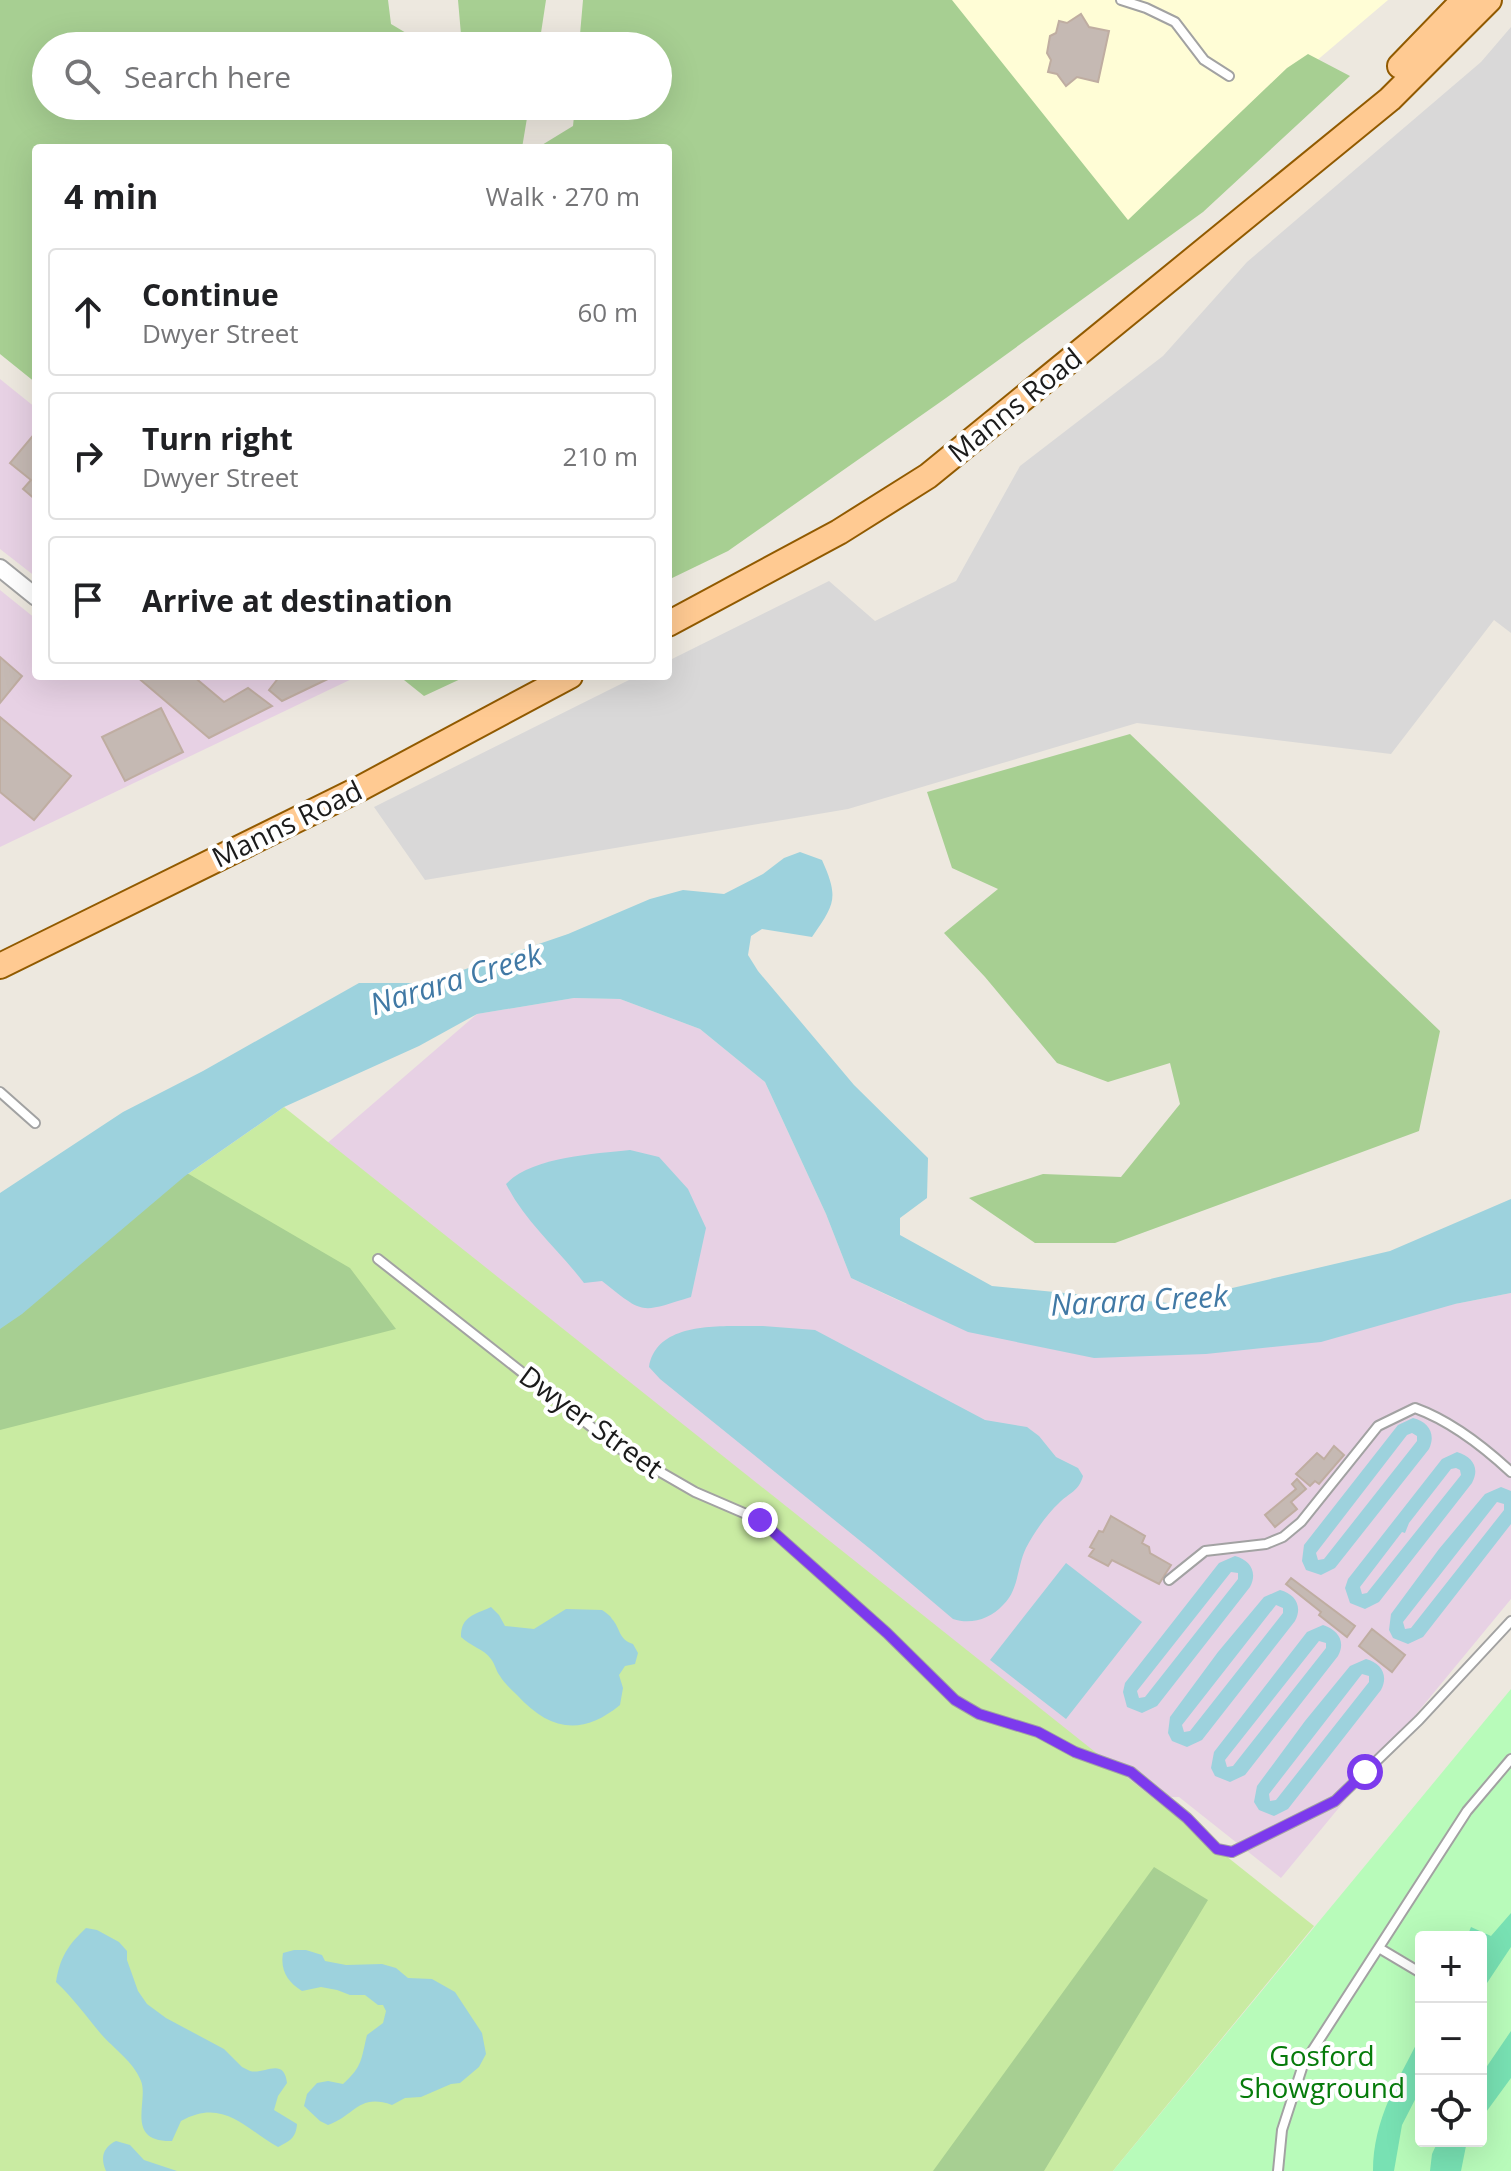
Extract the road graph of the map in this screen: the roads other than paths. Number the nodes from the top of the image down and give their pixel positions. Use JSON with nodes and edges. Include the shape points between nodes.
{"nodes":[{"id":1,"x":1121,"y":0,"type":"edge"},
{"id":2,"x":1464,"y":0,"type":"edge"},
{"id":3,"x":1489,"y":0,"type":"edge"},
{"id":4,"x":1229,"y":76,"type":"dead end"},
{"id":5,"x":1334,"y":144,"type":"junction"},
{"id":6,"x":0,"y":568,"type":"edge"},
{"id":7,"x":32,"y":594,"type":"edge"},
{"id":8,"x":672,"y":622,"type":"edge"},
{"id":9,"x":563,"y":680,"type":"edge"},
{"id":10,"x":0,"y":966,"type":"edge"},
{"id":11,"x":0,"y":1092,"type":"edge"},
{"id":12,"x":35,"y":1123,"type":"dead end"},
{"id":13,"x":378,"y":1259,"type":"dead end"},
{"id":14,"x":1511,"y":1472,"type":"edge"},
{"id":15,"x":1169,"y":1580,"type":"dead end"},
{"id":16,"x":1511,"y":1621,"type":"edge"},
{"id":17,"x":1511,"y":1759,"type":"edge"},
{"id":18,"x":1379,"y":1948,"type":"junction"},
{"id":19,"x":1415,"y":1969,"type":"edge"},
{"id":20,"x":1278,"y":2171,"type":"edge"}],
"edges":[{"from":1,"to":4,"type":"lane","via":[[1175,22],[1204,60]]},
{"from":2,"to":5,"type":"main road","name":"Manns Road","via":[[1378,88]]},
{"from":3,"to":5,"type":"main road","name":"Manns Road","via":[[1390,99]]},
{"from":5,"to":8,"type":"main road","name":"Manns Road","via":[[928,476],[839,532]]},
{"from":6,"to":7,"type":"street"},
{"from":9,"to":10,"type":"main road","name":"Manns Road","via":[[361,788]]},
{"from":11,"to":12,"type":"lane"},
{"from":13,"to":16,"type":"lane","name":"Dwyer Street","via":[[617,1447],[695,1492],[760,1520],[955,1700],[1131,1772],[1217,1849],[1232,1852],[1335,1801]]},
{"from":14,"to":15,"type":"lane","via":[[1481,1446],[1415,1408],[1378,1426],[1283,1537],[1205,1551]]},
{"from":17,"to":18,"type":"lane","via":[[1467,1811]]},
{"from":18,"to":19,"type":"lane"},
{"from":18,"to":20,"type":"lane","via":[[1303,2065],[1282,2130]]}]}
